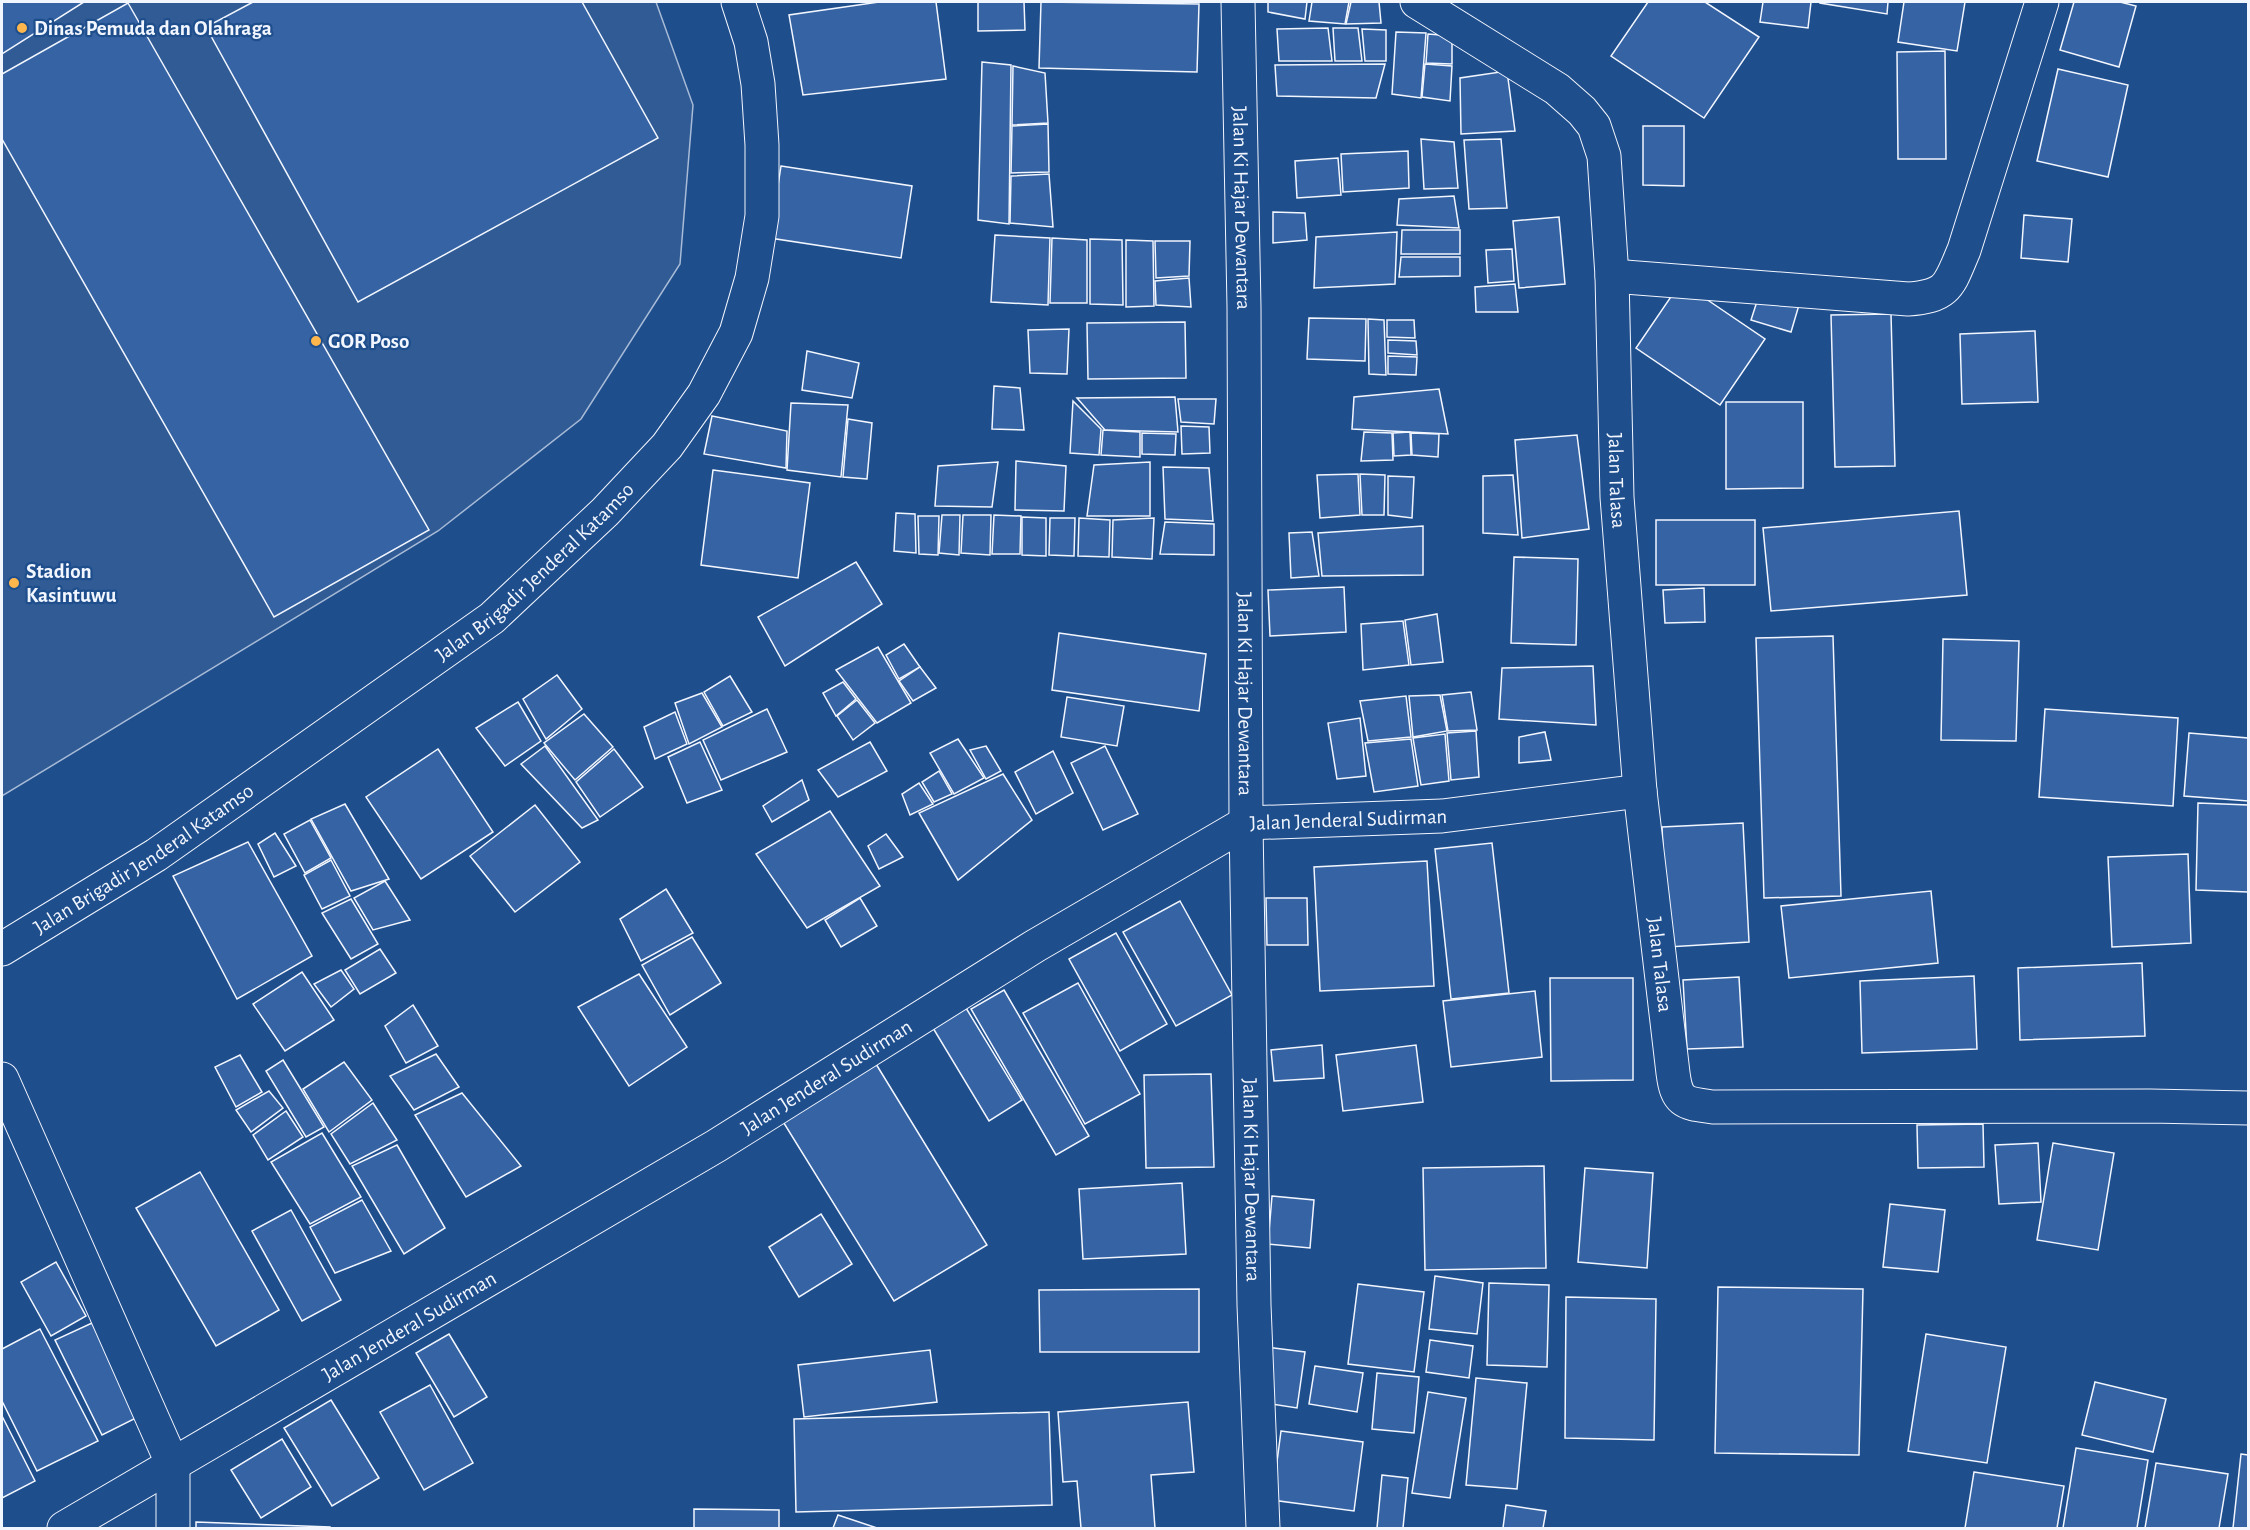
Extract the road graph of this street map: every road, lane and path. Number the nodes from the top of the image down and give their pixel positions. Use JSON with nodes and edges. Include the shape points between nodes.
{"nodes":[{"id":1,"x":738,"y":2,"type":"edge"},
{"id":2,"x":1239,"y":2,"type":"edge"},
{"id":3,"x":1417,"y":2,"type":"edge"},
{"id":4,"x":2042,"y":2,"type":"edge"},
{"id":5,"x":1612,"y":276,"type":"junction"},
{"id":6,"x":1640,"y":791,"type":"junction"},
{"id":7,"x":1246,"y":823,"type":"junction"},
{"id":8,"x":2,"y":949,"type":"edge"},
{"id":9,"x":2,"y":1079,"type":"edge"},
{"id":10,"x":2248,"y":1108,"type":"edge"},
{"id":11,"x":173,"y":1465,"type":"junction"},
{"id":12,"x":64,"y":1528,"type":"edge"},
{"id":13,"x":173,"y":1528,"type":"edge"},
{"id":14,"x":1263,"y":1528,"type":"edge"}],
"edges":[{"from":1,"to":8,"type":"street","name":"Jalan Brigadir Jenderal Katamso","via":[[751,42],[758,84],[762,216],[752,278],[736,333],[704,394],[667,446],[605,512],[492,618],[156,855]]},
{"from":2,"to":7,"type":"street","name":"Jalan Ki Hajar Dewantara"},
{"from":3,"to":5,"type":"street","name":"Jalan Talasa","via":[[1557,89],[1594,126],[1604,156]]},
{"from":4,"to":5,"type":"street","via":[[1964,250],[1943,291],[1931,297],[1908,299]]},
{"from":5,"to":6,"type":"street","name":"Jalan Talasa","via":[[1617,497]]},
{"from":6,"to":7,"type":"street","name":"Jalan Jenderal Sudirman","via":[[1442,816]]},
{"from":6,"to":10,"type":"street","name":"Jalan Talasa","via":[[1675,1088],[1688,1103],[1713,1107]]},
{"from":7,"to":11,"type":"street","name":"Jalan Jenderal Sudirman","via":[[1035,946],[717,1146]]},
{"from":7,"to":14,"type":"street","name":"Jalan Ki Hajar Dewantara","via":[[1254,1293]]},
{"from":9,"to":11,"type":"street"},
{"from":11,"to":12,"type":"street","name":"Jalan Jenderal Sudirman"},
{"from":11,"to":13,"type":"street"}]}
